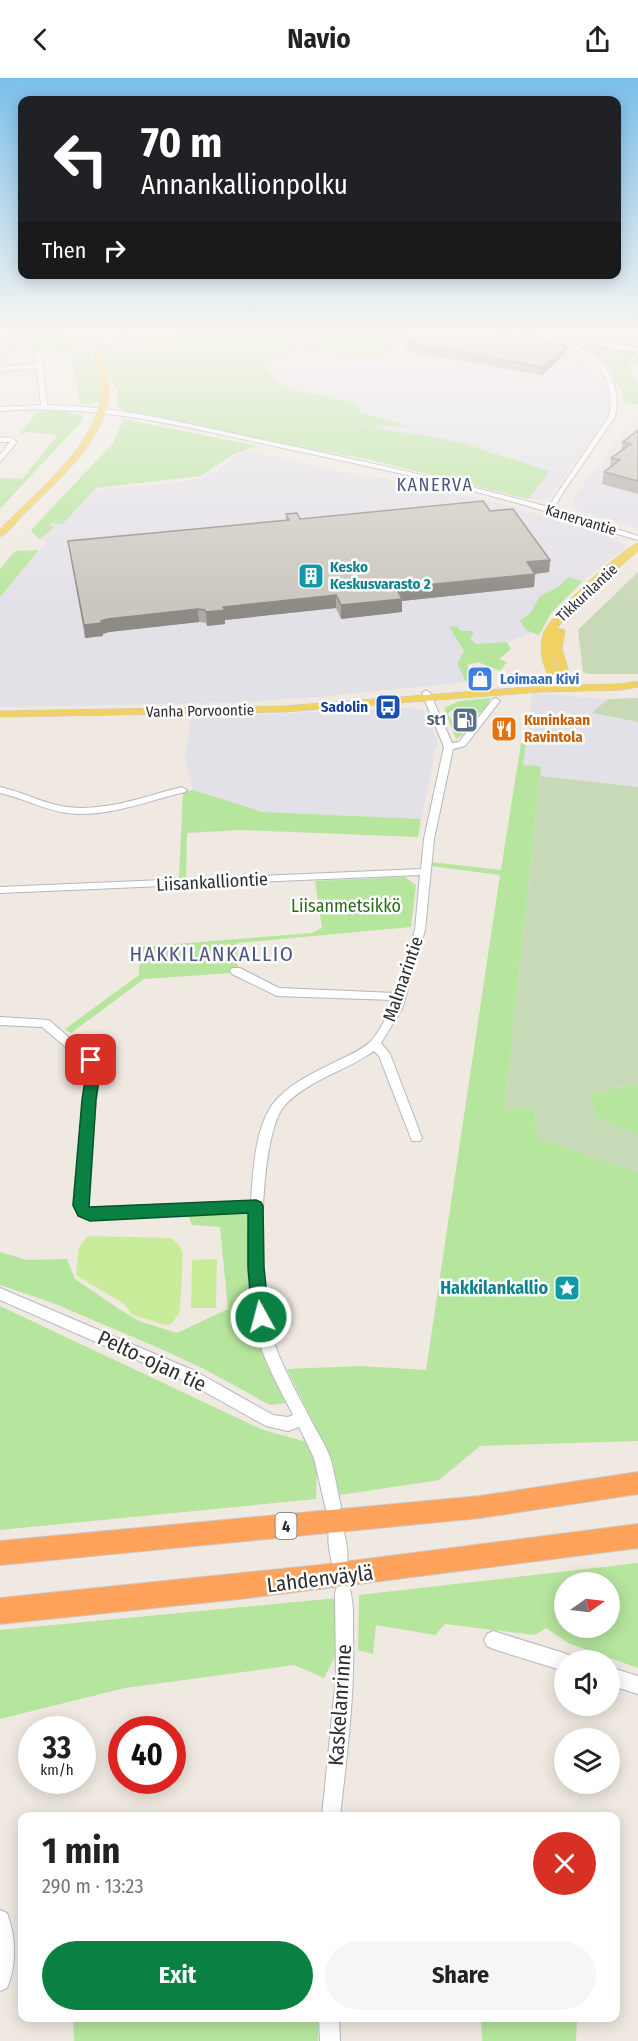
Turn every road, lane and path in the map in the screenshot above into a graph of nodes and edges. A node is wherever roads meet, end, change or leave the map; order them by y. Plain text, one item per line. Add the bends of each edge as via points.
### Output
1 (101, 421) edge
2 (158, 421) edge
3 (609, 421) edge
4 (0, 440) edge
5 (0, 460) edge
6 (36, 496) junction
7 (551, 508) junction
8 (0, 534) edge
9 (638, 536) edge
10 (0, 543) edge
11 (638, 546) edge
12 (638, 556) edge
13 (562, 684) junction
14 (638, 684) edge
15 (427, 696) junction
16 (496, 701) dead end
17 (0, 714) edge
18 (37, 714) junction
19 (0, 718) edge
20 (449, 747) junction
21 (0, 790) edge
22 (182, 790) dead end
23 (425, 872) junction
24 (0, 890) edge
25 (236, 971) dead end
26 (400, 998) junction
27 (0, 1021) edge
28 (375, 1044) junction
29 (416, 1138) dead end
30 (256, 1206) junction
31 (0, 1294) edge
32 (303, 1419) junction
33 (638, 1483) edge
34 (333, 1506) dead end
35 (336, 1532) dead end
36 (638, 1536) edge
37 (0, 1553) edge
38 (340, 1563) dead end
39 (343, 1593) dead end
40 (0, 1611) edge
41 (493, 1640) dead end
42 (554, 1659) edge
43 (620, 1679) edge
44 (638, 1685) edge
45 (331, 1812) edge
46 (0, 1920) edge
47 (0, 1981) edge
48 (329, 2022) edge
49 (330, 2041) edge

1 - 6 main road via 94,440
2 - 7 street, Kanervantie
3 - 7 street
4 - 5 street via 15,442
6 - 8 main road
6 - 10 main road
7 - 9 street, Kanervantie
11 - 13 main road, Tikkurilantie via 553,625 546,649
12 - 13 main road, Tikkurilantie via 563,625 557,649
13 - 14 main road, Vanha Porvoontie
13 - 15 main road, Vanha Porvoontie
15 - 18 main road, Vanha Porvoontie via 284,709
15 - 20 street
16 - 20 street via 462,744
17 - 18 main road, Vanha Porvoontie
18 - 19 main road, Vanha Porvoontie
20 - 23 street, Malmarintie
21 - 22 street via 67,810 116,806
23 - 24 street, Liisankalliontie
23 - 26 street, Malmarintie via 420,930
25 - 26 street via 277,992
26 - 28 street, Malmarintie
27 - 30 street via 45,1023 93,1064 80,1205 84,1212 90,1215
28 - 29 street via 384,1054
28 - 30 street, Malmarintie via 307,1081 280,1103 266,1134
30 - 32 street, Malmarintie via 258,1302 263,1332
31 - 32 street, Pelto-ojan tie via 190,1376 271,1421 288,1424
32 - 34 street via 322,1457
33 - 37 highway, 4 via 480,1507
35 - 38 street
36 - 40 highway, Lahdenväylä via 328,1579
39 - 45 street, Kaskelanrinne via 344,1692
41 - 42 street
43 - 44 street
46 - 47 street via 5,1948
48 - 49 street

